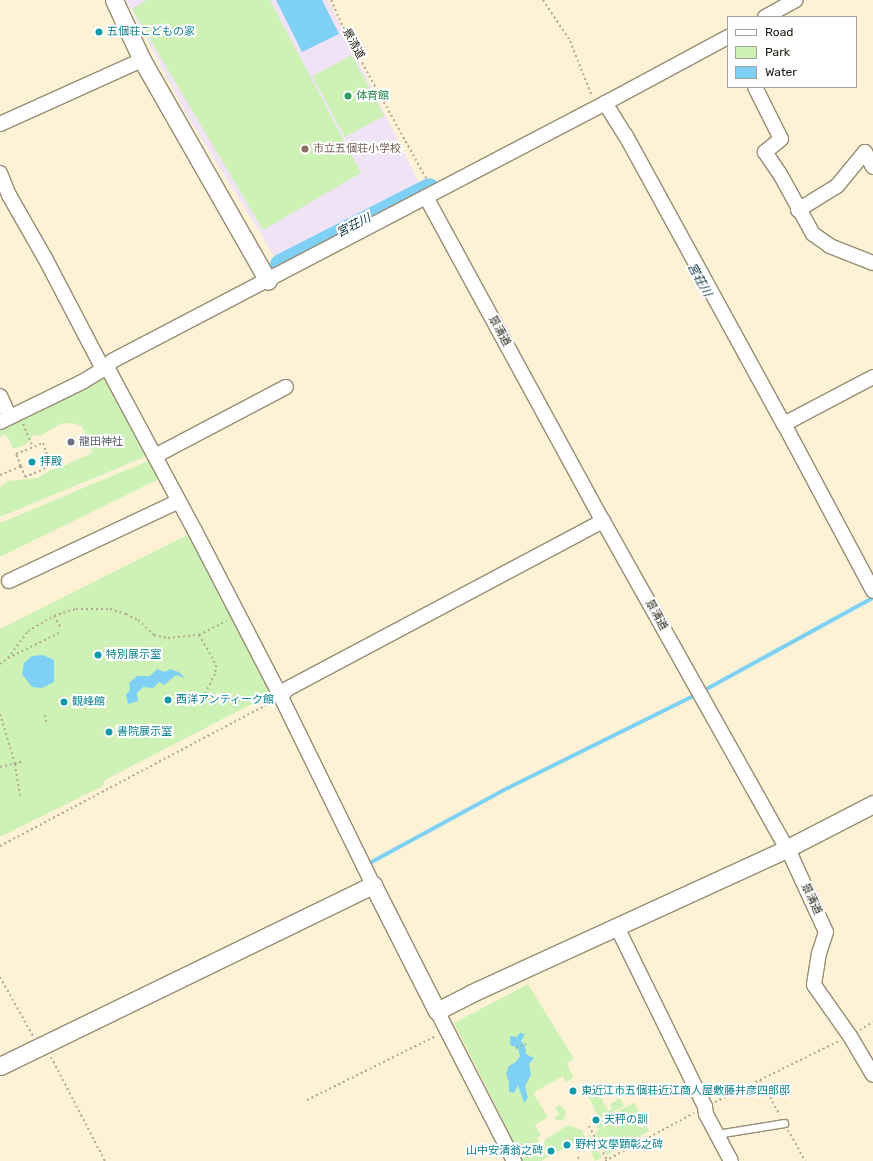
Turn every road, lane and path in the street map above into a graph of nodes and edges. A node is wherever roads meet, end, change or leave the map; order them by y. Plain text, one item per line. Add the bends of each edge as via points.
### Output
1 (114, 0) edge
2 (331, 0) edge
3 (543, 0) edge
4 (796, 0) edge
5 (766, 16) edge
6 (727, 37) edge
7 (142, 60) junction
8 (756, 88) edge
9 (601, 106) junction
10 (0, 124) edge
11 (873, 167) edge
12 (0, 173) edge
13 (430, 194) junction
14 (798, 210) junction
15 (873, 263) edge
16 (268, 281) junction
17 (107, 367) junction
18 (873, 377) edge
19 (286, 387) dead end
20 (0, 396) edge
21 (9, 418) edge
22 (784, 424) junction
23 (33, 447) junction
24 (51, 454) dead end
25 (47, 455) junction
26 (155, 456) junction
27 (21, 466) junction
28 (0, 475) edge
29 (177, 502) junction
30 (603, 520) junction
31 (9, 581) dead end
32 (873, 591) edge
33 (54, 616) junction
34 (237, 616) junction
35 (61, 628) dead end
36 (61, 632) dead end
37 (199, 635) junction
38 (8, 658) junction
39 (0, 664) edge
40 (205, 694) dead end
41 (281, 697) junction
42 (0, 714) edge
43 (45, 715) dead end
44 (46, 722) dead end
45 (24, 761) dead end
46 (15, 764) junction
47 (0, 767) edge
48 (20, 796) dead end
49 (873, 804) edge
50 (0, 846) edge
51 (786, 849) junction
52 (373, 885) junction
53 (617, 927) junction
54 (0, 976) edge
55 (437, 1012) junction
56 (873, 1022) edge
57 (448, 1030) junction
58 (850, 1036) junction
59 (40, 1044) junction
60 (526, 1044) dead end
61 (516, 1048) dead end
62 (0, 1066) edge
63 (873, 1075) edge
64 (307, 1100) dead end
65 (705, 1107) junction
66 (784, 1123) dead end
67 (589, 1126) dead end
68 (717, 1134) junction
69 (578, 1157) dead end
70 (606, 1159) edge
71 (105, 1161) edge
72 (514, 1161) edge
73 (581, 1161) edge
74 (731, 1161) edge

1 - 7 street
2 - 13 path, 景清道 via 345,32
3 - 9 path via 570,41
4 - 5 street
6 - 9 street
7 - 10 street
7 - 16 street
8 - 14 street via 781,139 764,152 780,174
9 - 13 street
9 - 22 street via 626,136
11 - 14 street via 865,152 837,186
12 - 17 street via 9,196 100,363
13 - 16 street
13 - 30 street, 景清道
14 - 15 street via 813,234 830,246
16 - 17 street via 112,361
17 - 21 street
17 - 26 street
18 - 22 street
19 - 26 street
20 - 21 street
21 - 23 path
22 - 32 street
23 - 25 path via 43,443
23 - 27 path via 16,454
24 - 25 path
25 - 27 path via 51,466 38,472 25,477
26 - 29 street
27 - 28 path
29 - 31 street
29 - 34 street via 195,531
30 - 41 street via 287,689
30 - 51 street, 景清道
33 - 35 path
33 - 37 path via 76,609 110,609 133,616 160,637
33 - 38 path via 28,631
34 - 37 path
34 - 41 street
36 - 38 path
37 - 40 path via 216,665 215,674
38 - 39 path
41 - 50 path
41 - 52 street
42 - 46 path
43 - 44 path
45 - 46 path
46 - 47 path
46 - 48 path
49 - 51 street
51 - 53 street
51 - 58 street, 景清道 via 826,932 814,984
52 - 55 street
52 - 59 street
53 - 55 street via 472,993
53 - 65 street
54 - 59 path via 30,1032
55 - 57 street
56 - 58 path
57 - 64 path
57 - 72 street
58 - 63 street, 景清道
58 - 65 path
59 - 62 street
59 - 71 path via 59,1071 71,1100
60 - 61 path
65 - 68 street
65 - 70 path
66 - 68 lane
67 - 70 path
68 - 74 street
69 - 73 path

